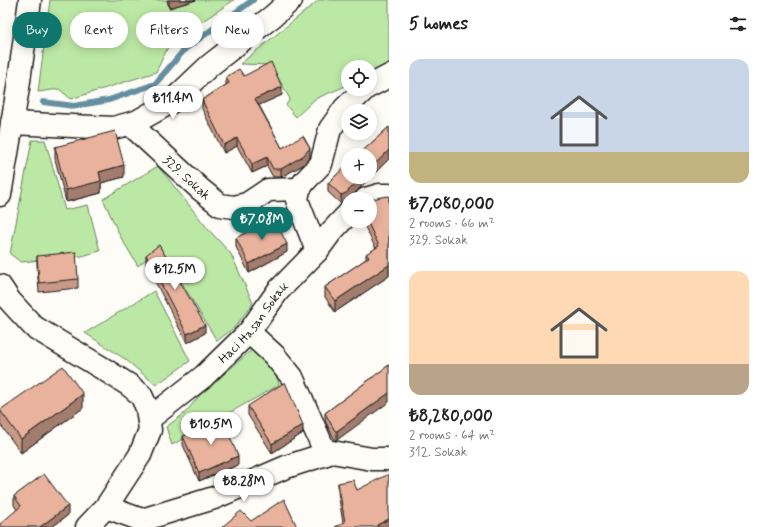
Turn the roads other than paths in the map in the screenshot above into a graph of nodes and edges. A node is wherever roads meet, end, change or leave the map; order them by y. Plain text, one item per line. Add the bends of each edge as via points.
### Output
1 (30, 0) edge
2 (291, 0) edge
3 (389, 76) edge
4 (377, 82) edge
5 (358, 96) edge
6 (12, 122) junction
7 (130, 124) junction
8 (299, 189) junction
9 (0, 195) edge
10 (389, 195) edge
11 (377, 196) edge
12 (341, 221) edge
13 (317, 251) junction
14 (0, 286) edge
15 (249, 332) junction
16 (149, 419) junction
17 (326, 454) junction
18 (389, 459) edge
19 (106, 507) junction
20 (87, 527) edge

1 - 6 street
2 - 7 street via 209,66 171,102
3 - 4 street
5 - 8 street via 330,129 322,164
6 - 7 street via 113,128
6 - 9 street
7 - 8 street, 329. Sokak via 220,205 234,207 247,204 268,190
8 - 13 street via 297,200
10 - 11 street
12 - 13 street, Haci Hasan Sokak
13 - 15 street, Haci Hasan Sokak via 278,291
14 - 16 street via 34,327 129,385 141,395
15 - 16 street, Haci Hasan Sokak via 204,376
15 - 17 street via 274,355 292,377
16 - 19 street via 150,430 140,455
17 - 18 street via 332,452 372,459
17 - 19 street via 286,467 214,498 142,520
19 - 20 street

